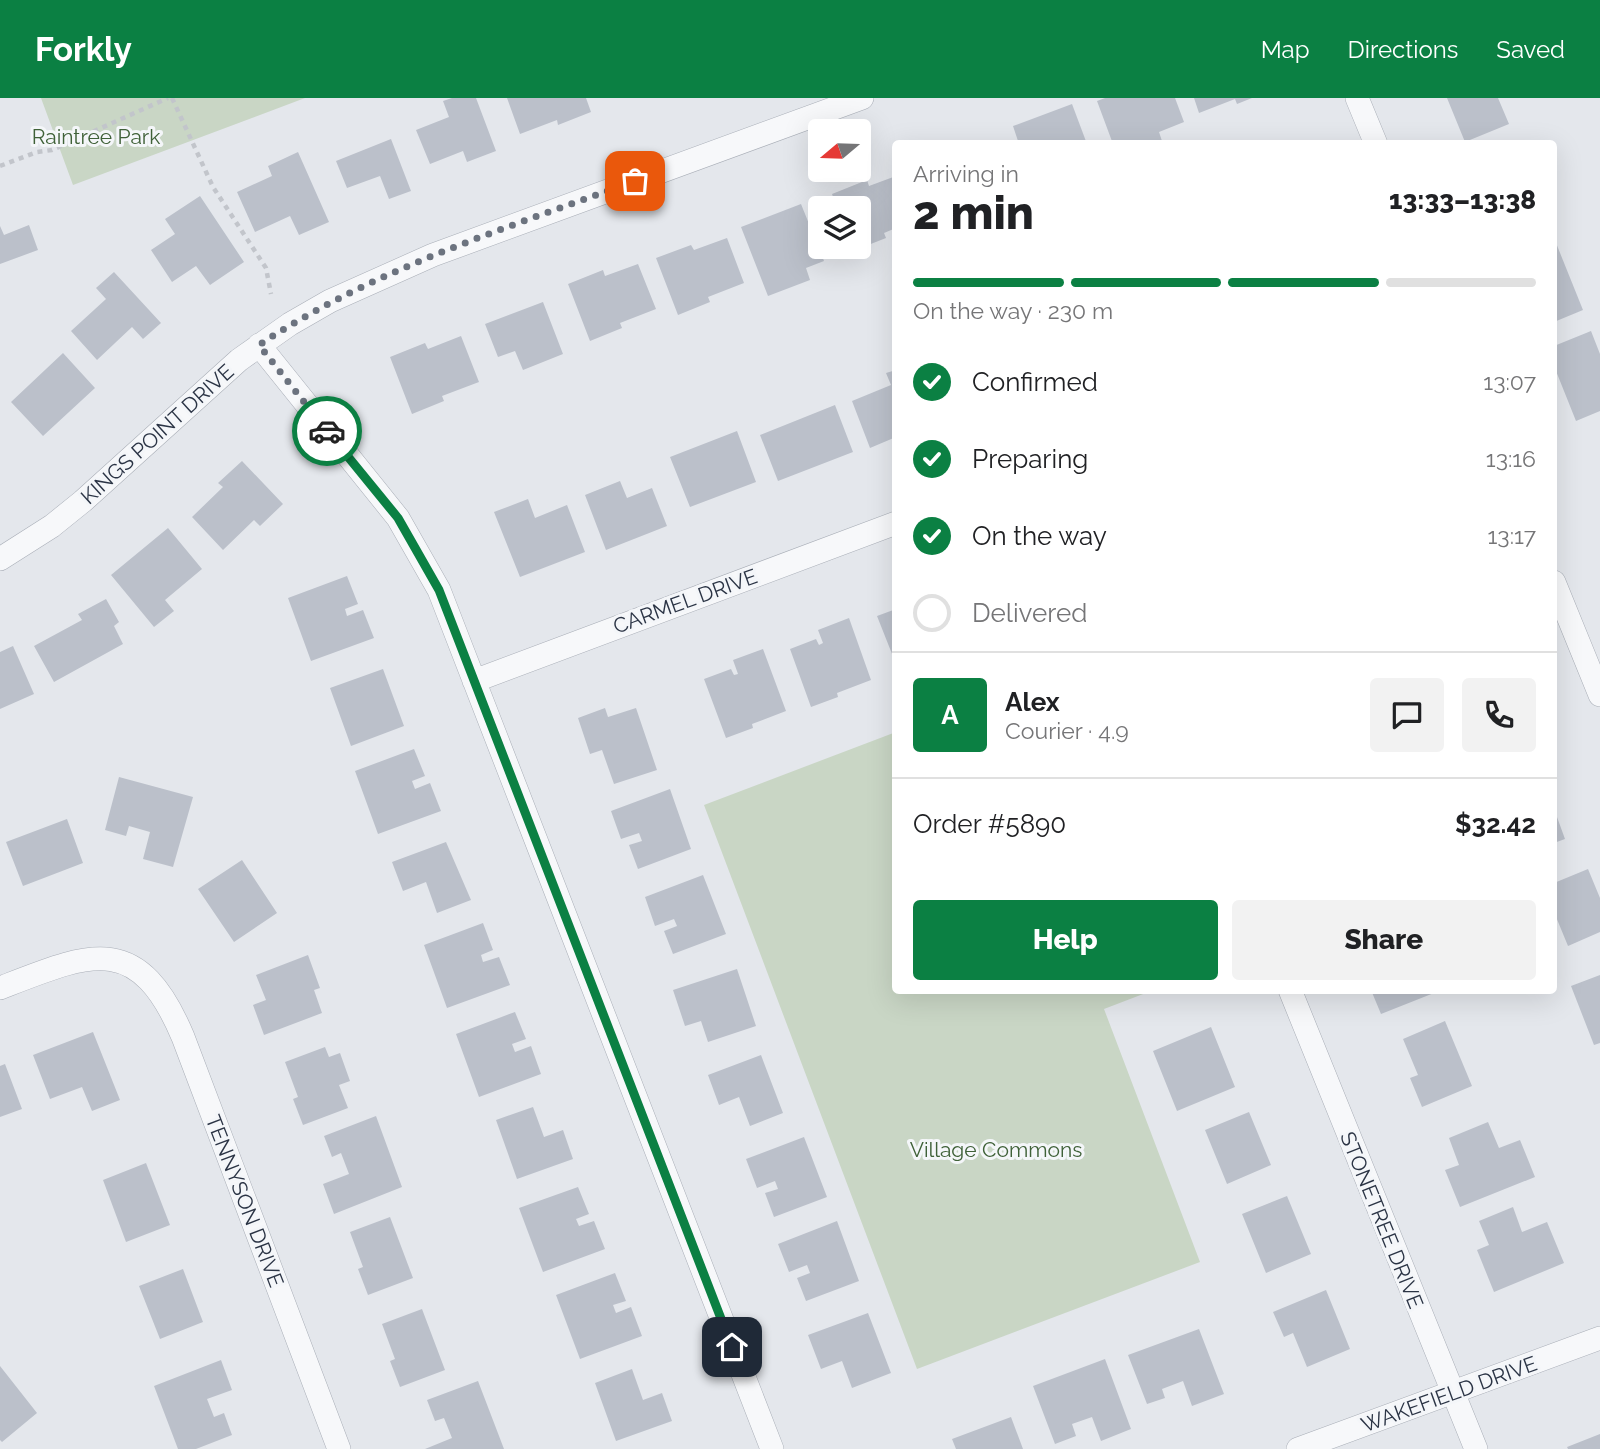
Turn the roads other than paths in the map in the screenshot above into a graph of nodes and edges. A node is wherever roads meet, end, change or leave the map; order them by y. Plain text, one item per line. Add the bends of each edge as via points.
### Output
1 (862, 98) edge
2 (1357, 98) edge
3 (1374, 140) edge
4 (259, 345) junction
5 (892, 524) edge
6 (0, 559) edge
7 (1557, 589) edge
8 (474, 681) junction
9 (1600, 695) edge
10 (0, 988) edge
11 (1292, 994) edge
12 (1600, 1338) edge
13 (1453, 1392) junction
14 (340, 1449) edge
15 (772, 1449) edge
16 (1298, 1449) edge
17 (1476, 1449) edge

1 - 4 street, KINGS POINT DRIVE via 433,256 331,301
2 - 3 street
4 - 6 street, KINGS POINT DRIVE via 83,501
4 - 8 street via 398,518 439,590
5 - 8 street, CARMEL DRIVE
7 - 9 street
8 - 15 street
10 - 14 street, TENNYSON DRIVE via 92,958 130,965 156,987 172,1011
11 - 13 street, STONETREE DRIVE
12 - 13 street, WAKEFIELD DRIVE
13 - 16 street, WAKEFIELD DRIVE
13 - 17 street, STONETREE DRIVE

